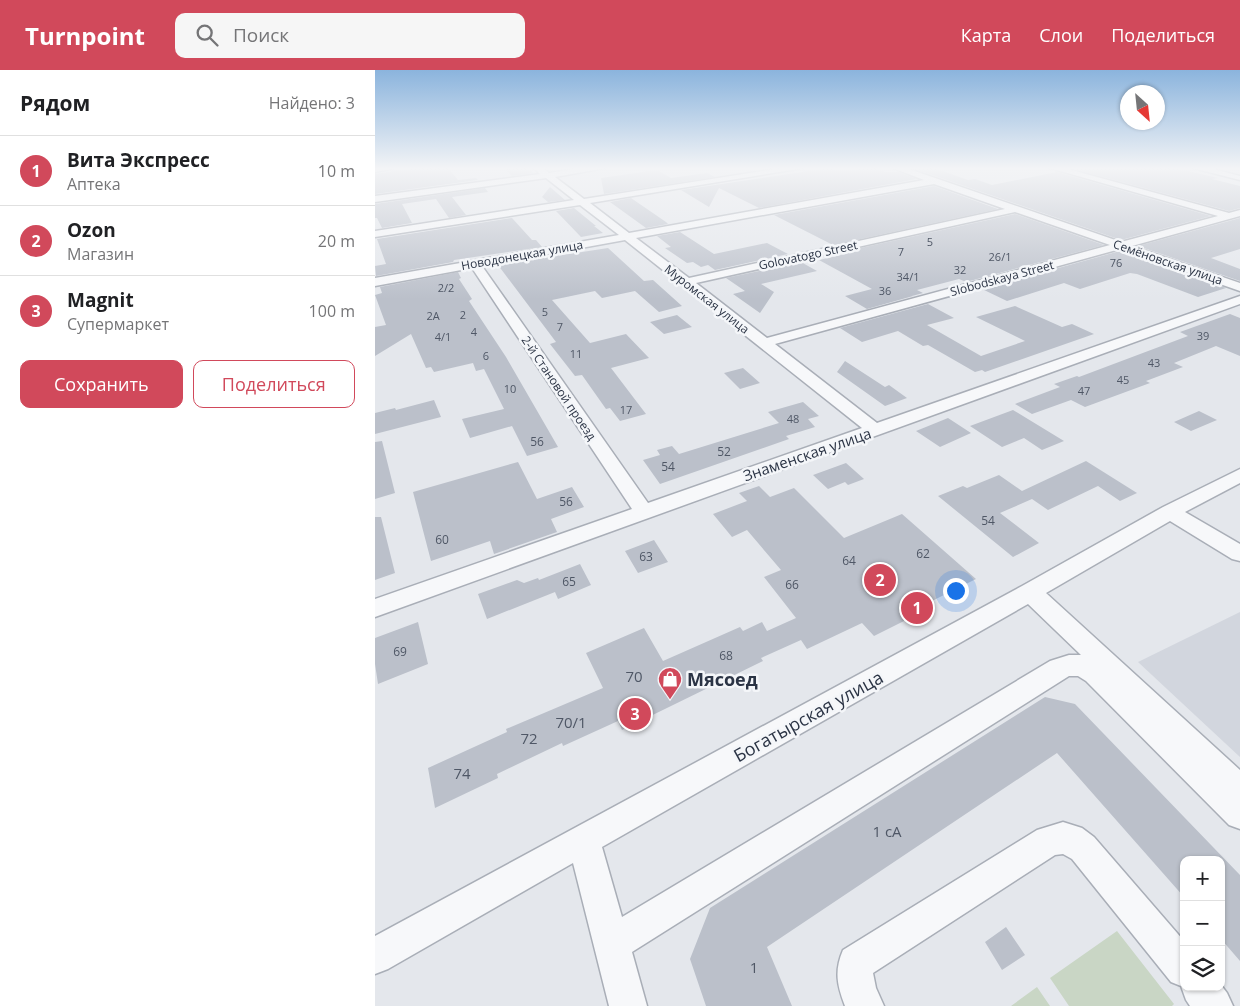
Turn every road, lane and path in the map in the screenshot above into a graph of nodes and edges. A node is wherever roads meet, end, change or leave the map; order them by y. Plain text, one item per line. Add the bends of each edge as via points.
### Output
1 (519, 212) edge
2 (595, 212) edge
3 (763, 212) edge
4 (1005, 212) edge
5 (1025, 212) edge
6 (1234, 214) edge
7 (375, 234) edge
8 (627, 236) junction
9 (1119, 245) junction
10 (475, 264) junction
11 (375, 282) edge
12 (687, 282) junction
13 (1240, 287) edge
14 (1240, 300) edge
15 (764, 343) junction
16 (875, 430) junction
17 (1240, 475) edge
18 (644, 512) junction
19 (1170, 512) junction
20 (1240, 554) edge
21 (1030, 592) junction
22 (375, 608) edge
23 (1240, 790) edge
24 (1240, 814) edge
25 (583, 841) junction
26 (611, 944) junction
27 (375, 956) edge
28 (1180, 964) edge
29 (1202, 991) edge
30 (628, 1006) edge
31 (865, 1006) edge
32 (1214, 1006) edge

1 - 7 street
2 - 8 street, Муромская улица
3 - 8 street, Новодонецкая улица
4 - 12 street, Golovatogo Street
5 - 9 street, Семёновская улица
6 - 9 street, Slobodskaya Street
8 - 10 street, Новодонецкая улица
8 - 12 street, Муромская улица
9 - 13 street, Семёновская улица
9 - 15 street, Slobodskaya Street
10 - 11 street, Новодонецкая улица
10 - 18 street, 2-й Становой проезд
12 - 15 street, Муромская улица
14 - 16 street, Знаменская улица
15 - 16 street, Муромская улица
16 - 18 street, Знаменская улица
17 - 19 street, Богатырская улица
18 - 22 street, Знаменская улица
19 - 20 street
19 - 21 street, Богатырская улица
21 - 23 street
21 - 25 street, Богатырская улица
24 - 26 street via 1095,673 1085,666 1071,664 1051,673
25 - 26 street
25 - 27 street, Богатырская улица
26 - 30 street
28 - 31 street via 1075,839 1061,836 856,963 853,976
29 - 32 street

